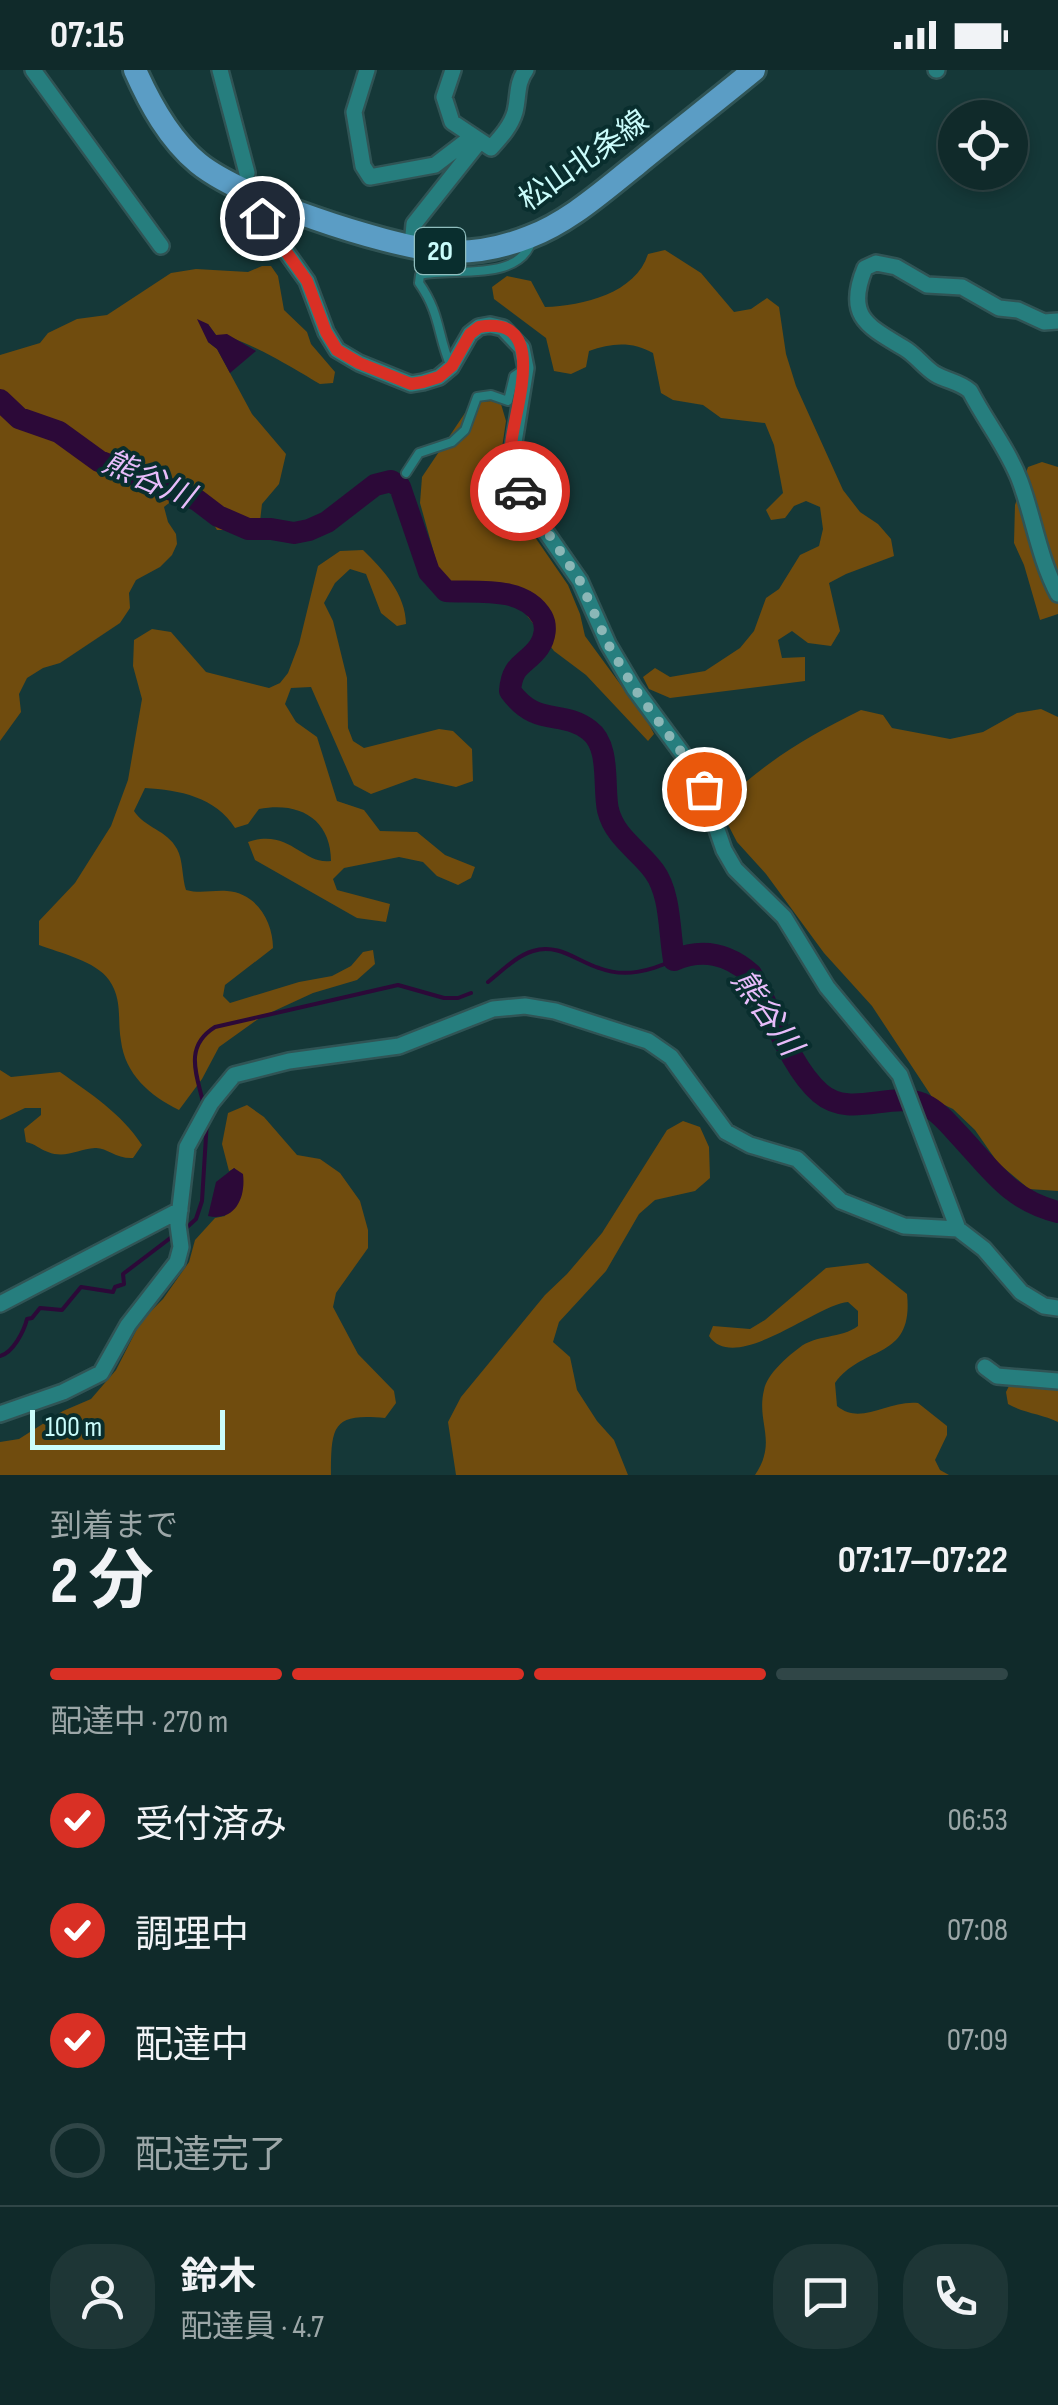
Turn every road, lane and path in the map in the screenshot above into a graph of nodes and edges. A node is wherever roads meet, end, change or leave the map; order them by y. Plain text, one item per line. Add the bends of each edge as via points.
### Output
1 (33, 70) edge
2 (135, 70) edge
3 (220, 70) edge
4 (367, 70) edge
5 (453, 70) edge
6 (526, 70) edge
7 (754, 70) edge
8 (476, 139) junction
9 (247, 173) dead end
10 (262, 218) dead end
11 (534, 236) junction
12 (160, 246) dead end
13 (412, 246) junction
14 (1058, 321) edge
15 (452, 366) junction
16 (526, 368) junction
17 (406, 473) dead end
18 (1058, 594) edge
19 (179, 1218) junction
20 (958, 1230) junction
21 (0, 1304) edge
22 (1058, 1308) edge
23 (985, 1367) dead end
24 (1058, 1381) edge
25 (0, 1414) edge

1 - 12 street
2 - 13 main road, 松山北条線 / 20 via 172,136 221,178 286,207
3 - 9 street
4 - 8 street via 354,112 370,177 435,165
5 - 8 street via 444,97 452,122
6 - 8 street via 505,134 491,148
7 - 11 main road, 松山北条線 / 20 via 592,200
8 - 13 street via 414,224
10 - 15 street via 307,281 337,350 411,384
11 - 13 main road, 松山北条線 / 20 via 464,252
11 - 15 lane via 529,252 510,266 420,274
14 - 18 street via 1044,322 970,290 927,284 876,263 864,268 857,297 860,316 874,331 970,392 1020,481
15 - 16 street via 470,334 490,325 513,336
16 - 17 lane via 514,376 508,401 477,397 465,430 452,442 418,453
16 - 20 street via 511,461 525,502 572,569 642,702 693,768 735,869 784,916 833,996 890,1058
19 - 20 street via 195,1130 234,1075 289,1060 399,1046 493,1009 525,1006 648,1041 671,1057 726,1132 797,1160 841,1201 904,1226
19 - 21 street
19 - 25 street via 177,1262 101,1373
20 - 22 street via 1020,1292
23 - 24 street via 998,1376

